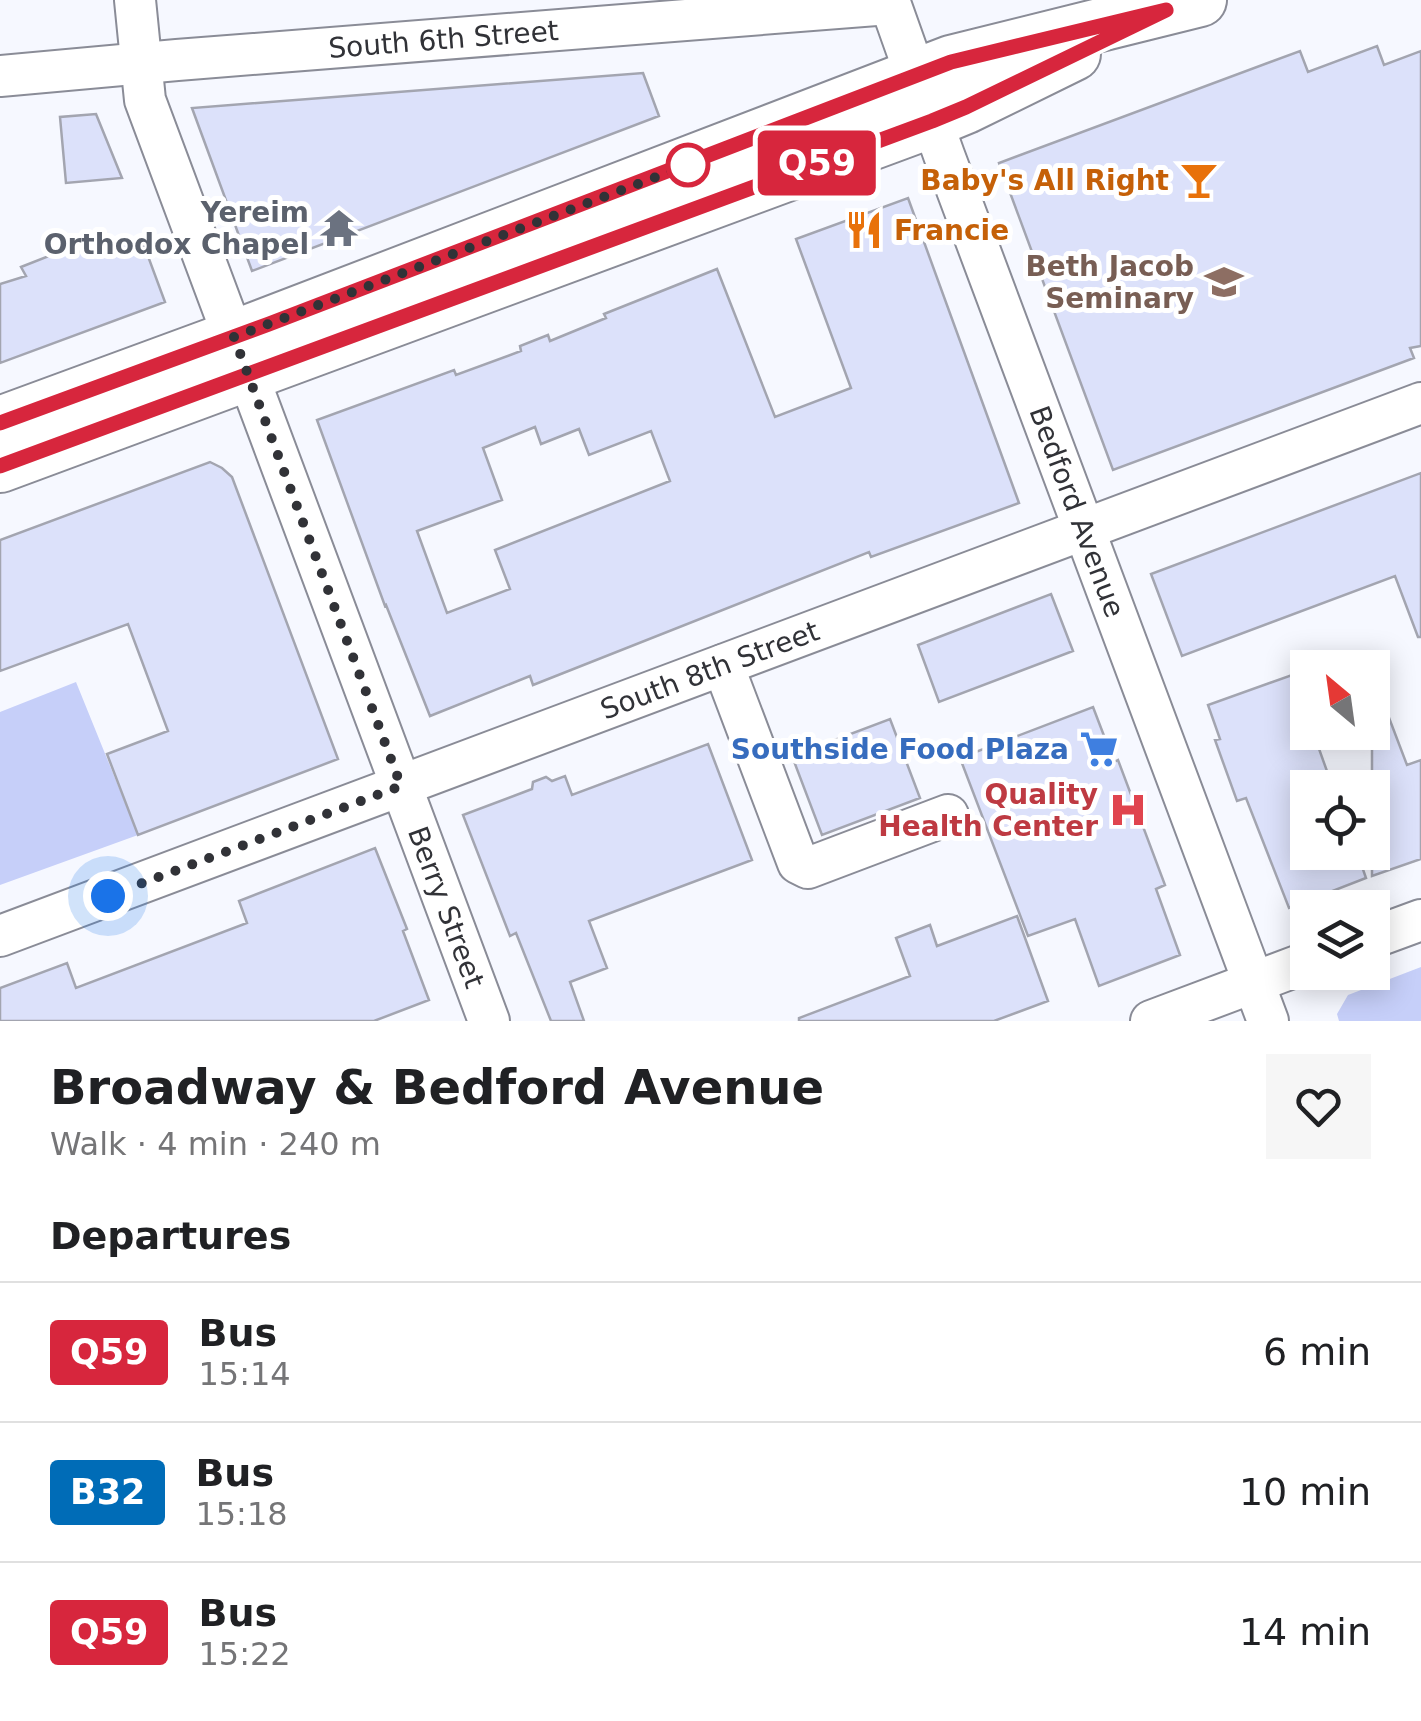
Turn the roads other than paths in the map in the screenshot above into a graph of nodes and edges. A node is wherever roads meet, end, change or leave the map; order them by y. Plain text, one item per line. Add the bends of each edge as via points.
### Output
1 (134, 0) edge
2 (889, 2) edge
3 (1183, 5) edge
4 (140, 64) junction
5 (0, 76) edge
6 (924, 98) junction
7 (240, 356) junction
8 (1421, 404) edge
9 (0, 423) edge
10 (0, 466) edge
11 (1084, 530) junction
12 (723, 665) junction
13 (401, 786) junction
14 (948, 815) dead end
15 (1421, 920) edge
16 (1390, 931) edge
17 (0, 936) edge
18 (1290, 969) edge
19 (1254, 982) junction
20 (489, 1021) edge
21 (1151, 1021) edge
22 (1268, 1021) edge

1 - 4 street, Berry Street
2 - 4 street, South 6th Street
2 - 6 street, Bedford Avenue
3 - 6 main road via 966,107
4 - 5 street, South 6th Street
4 - 7 street, Berry Street via 146,100
6 - 7 main road
6 - 11 street, Bedford Avenue
7 - 9 main road
7 - 10 main road
7 - 13 street, Berry Street
8 - 11 street, South 8th Street
11 - 12 street, South 8th Street
11 - 19 street, Bedford Avenue
12 - 13 street, South 8th Street
12 - 14 street via 798,864 808,868
13 - 17 street, South 8th Street
13 - 20 street, Berry Street
15 - 16 street
18 - 19 street
19 - 21 street
19 - 22 street, Bedford Avenue

